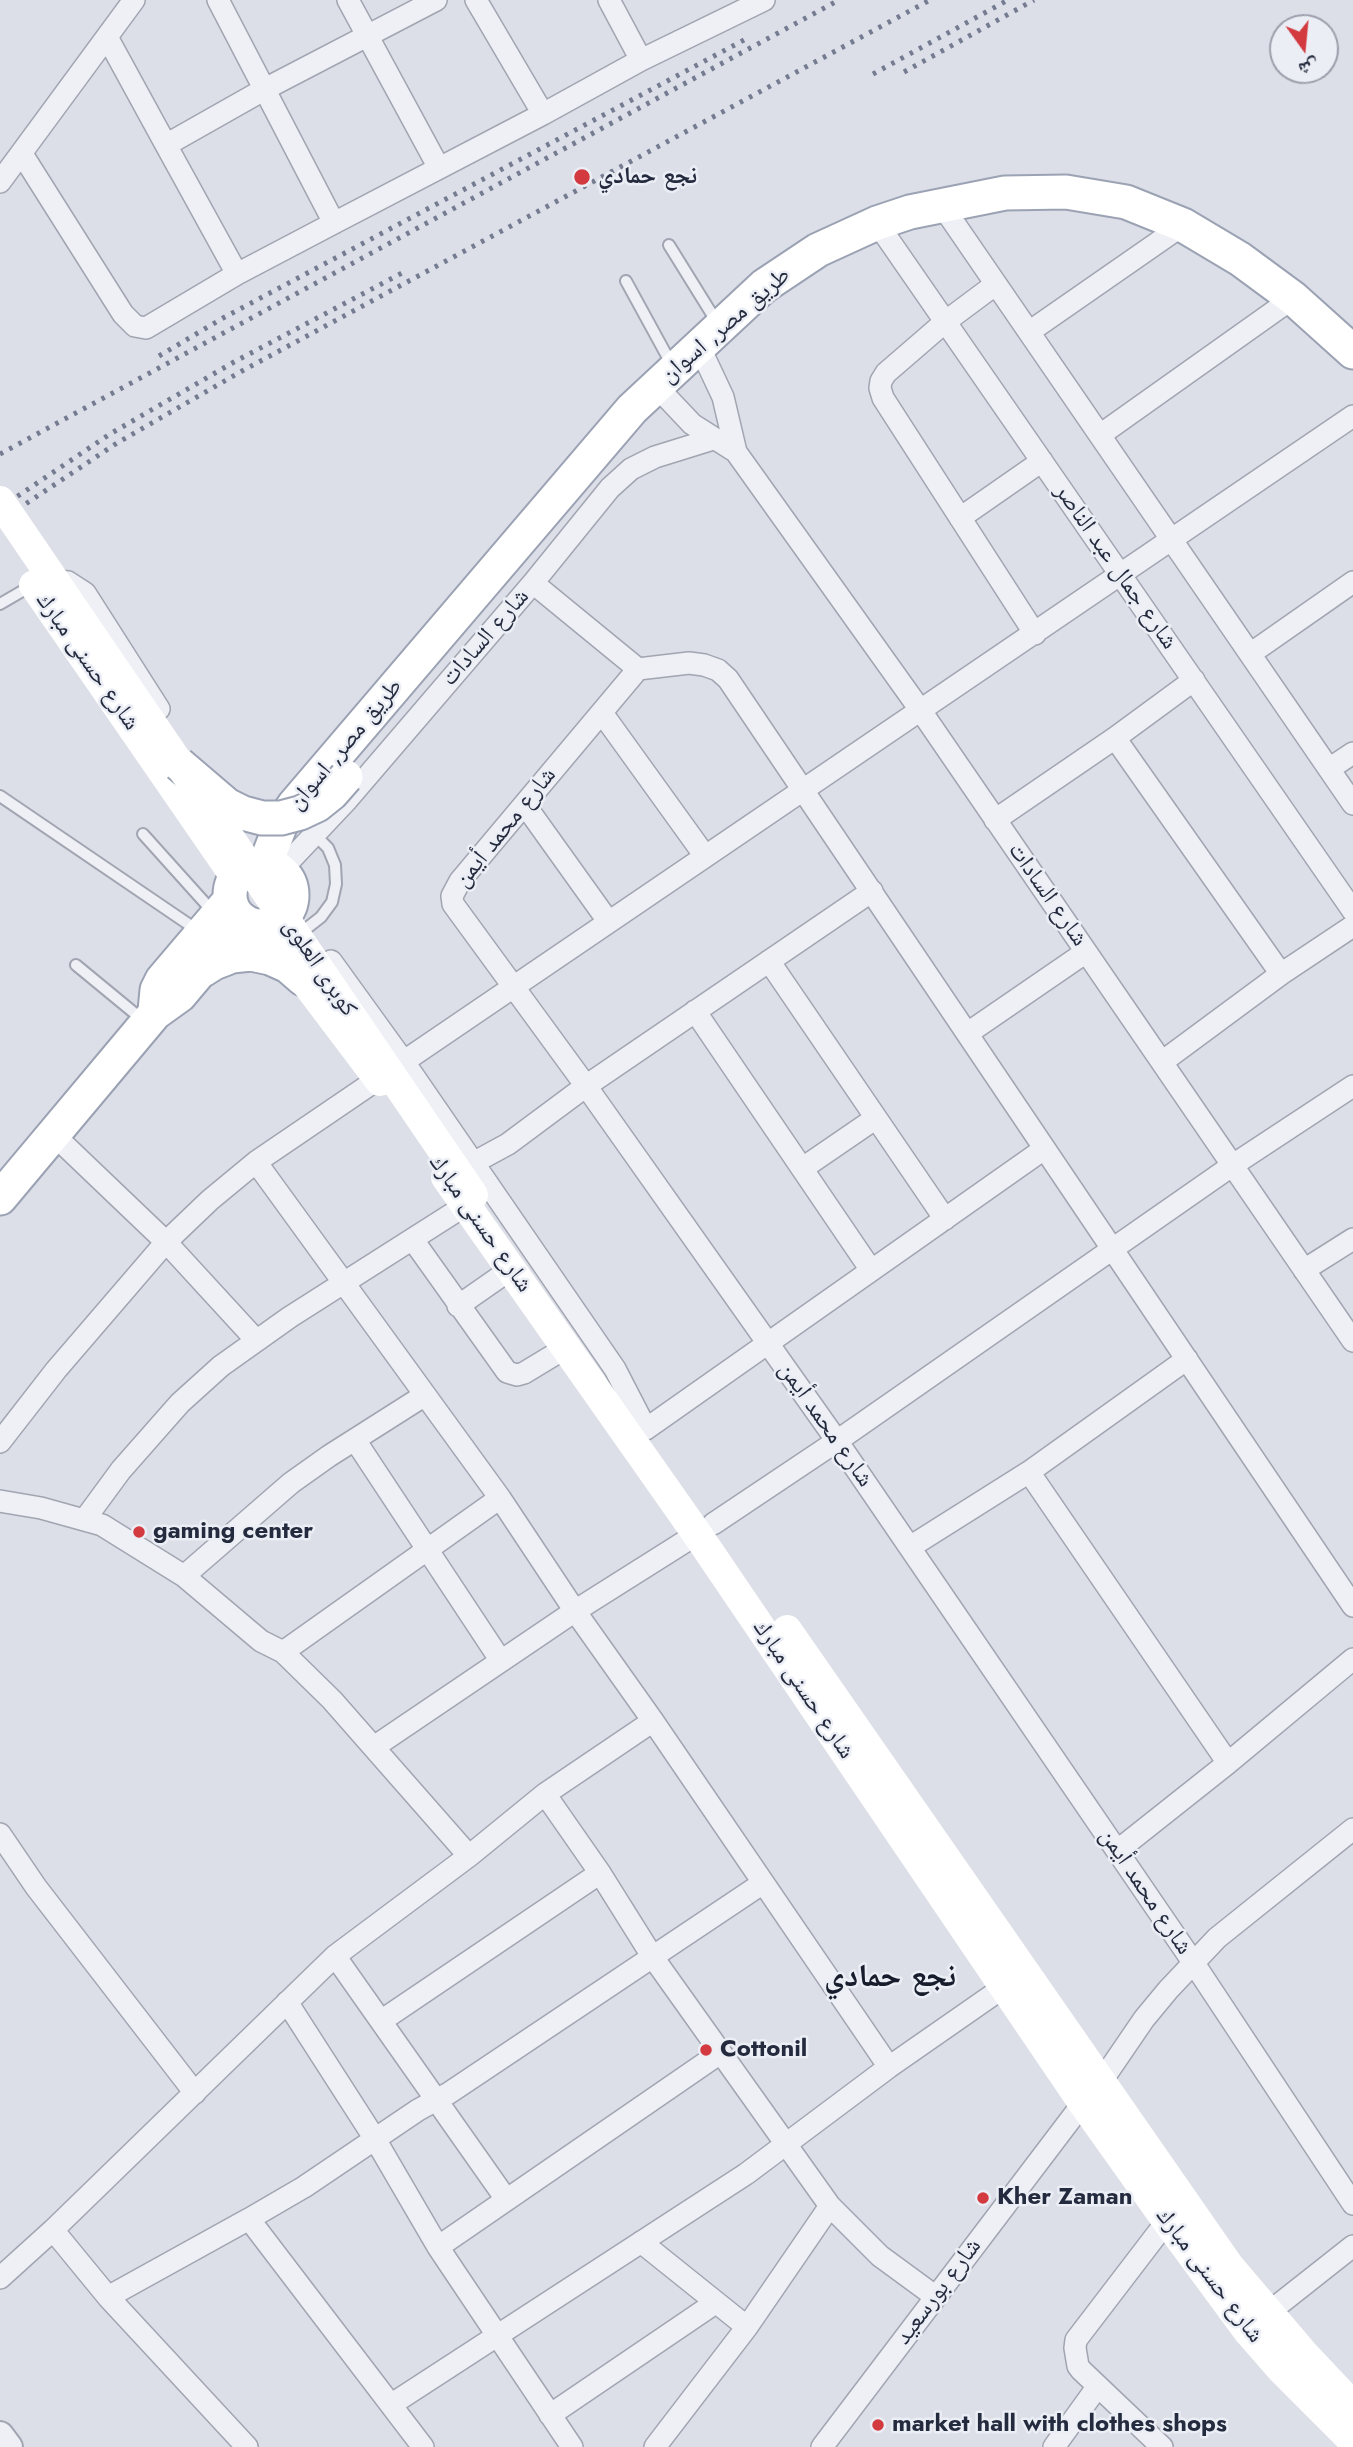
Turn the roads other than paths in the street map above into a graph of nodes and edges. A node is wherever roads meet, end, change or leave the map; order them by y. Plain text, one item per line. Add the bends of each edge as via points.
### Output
1 (134, 0) edge
2 (218, 0) edge
3 (348, 0) edge
4 (436, 0) edge
5 (476, 0) edge
6 (609, 0) edge
7 (764, 0) edge
8 (732, 7) edge
9 (367, 36) junction
10 (107, 37) junction
11 (641, 60) junction
12 (265, 89) junction
13 (544, 114) junction
14 (166, 145) junction
15 (22, 154) junction
16 (439, 168) junction
17 (0, 182) edge
18 (941, 204) junction
19 (334, 223) junction
20 (877, 223) junction
21 (1184, 225) junction
22 (669, 245) dead end
23 (237, 274) junction
24 (626, 281) dead end
25 (996, 284) junction
26 (1293, 298) junction
27 (945, 322) junction
28 (1029, 332) junction
29 (709, 336) junction
30 (1353, 352) edge
31 (666, 378) junction
32 (632, 409) junction
33 (1353, 416) edge
34 (1100, 435) junction
35 (713, 439) junction
36 (736, 452) junction
37 (1042, 461) junction
38 (0, 501) edge
39 (960, 518) junction
40 (1172, 541) junction
41 (1121, 575) junction
42 (533, 583) junction
43 (1352, 584) edge
44 (34, 585) joint
45 (0, 604) edge
46 (1035, 634) junction
47 (1250, 654) junction
48 (638, 669) junction
49 (1194, 680) junction
50 (921, 711) junction
51 (601, 713) junction
52 (1115, 738) junction
53 (1353, 752) edge
54 (179, 764) junction
55 (1329, 769) junction
56 (803, 791) junction
57 (0, 796) edge
58 (1353, 804) edge
59 (525, 805) junction
60 (995, 820) junction
61 (144, 834) dead end
62 (315, 835) junction
63 (705, 856) junction
64 (872, 891) junction
65 (250, 907) junction
66 (1353, 911) edge
67 (608, 921) junction
68 (1353, 926) edge
69 (1086, 952) junction
70 (769, 961) junction
71 (76, 965) dead end
72 (198, 974) junction
73 (1280, 974) junction
74 (303, 979) junction
75 (512, 986) junction
76 (695, 1011) junction
77 (150, 1018) junction
78 (968, 1033) junction
79 (404, 1062) junction
80 (1162, 1062) junction
81 (378, 1079) junction
82 (586, 1086) junction
83 (1353, 1086) edge
84 (876, 1118) junction
85 (54, 1135) junction
86 (1044, 1149) junction
87 (256, 1162) junction
88 (473, 1163) junction
89 (1233, 1165) junction
90 (803, 1168) junction
91 (1, 1196) edge
92 (469, 1200) junction
93 (945, 1219) junction
94 (1353, 1239) edge
95 (413, 1240) junction
96 (166, 1242) junction
97 (1112, 1250) junction
98 (511, 1269) junction
99 (871, 1270) junction
100 (1304, 1270) junction
101 (345, 1284) junction
102 (458, 1306) junction
103 (256, 1340) junction
104 (1353, 1341) edge
105 (767, 1342) junction
106 (567, 1347) junction
107 (1187, 1359) junction
108 (425, 1395) junction
109 (646, 1429) junction
110 (355, 1440) junction
111 (837, 1441) junction
112 (0, 1442) edge
113 (1029, 1472) junction
114 (500, 1499) junction
115 (0, 1501) edge
116 (85, 1519) junction
117 (705, 1529) junction
118 (910, 1548) junction
119 (426, 1550) junction
120 (184, 1576) junction
121 (1353, 1606) edge
122 (575, 1611) junction
123 (283, 1652) junction
124 (1353, 1659) edge
125 (501, 1661) junction
126 (653, 1721) junction
127 (374, 1747) junction
128 (1228, 1763) junction
129 (545, 1794) junction
130 (1353, 1829) edge
131 (0, 1834) edge
132 (1117, 1851) junction
133 (469, 1856) junction
134 (600, 1874) junction
135 (763, 1883) junction
136 (335, 1956) junction
137 (652, 1956) junction
138 (1193, 1962) junction
139 (1004, 1987) junction
140 (287, 2002) junction
141 (381, 2021) junction
142 (720, 2053) junction
143 (888, 2067) junction
144 (195, 2093) junction
145 (1092, 2093) junction
146 (436, 2101) junction
147 (375, 2139) junction
148 (785, 2145) junction
149 (506, 2199) junction
150 (1353, 2204) edge
151 (830, 2206) junction
152 (249, 2219) junction
153 (1167, 2221) junction
154 (53, 2230) junction
155 (641, 2242) junction
156 (1353, 2246) edge
157 (438, 2247) junction
158 (0, 2278) edge
159 (108, 2297) junction
160 (936, 2297) junction
161 (715, 2303) junction
162 (1268, 2313) junction
163 (747, 2327) junction
164 (496, 2336) junction
165 (1098, 2386) junction
166 (392, 2404) junction
167 (1353, 2406) edge
168 (550, 2415) junction
169 (0, 2435) edge
170 (1353, 2441) edge
171 (9, 2447) edge
172 (247, 2447) edge
173 (423, 2447) edge
174 (572, 2447) edge
175 (655, 2447) edge
176 (821, 2447) edge
177 (1054, 2447) edge
178 (1162, 2447) edge

1 - 10 street
2 - 12 street
3 - 9 street
4 - 9 street
5 - 13 street
6 - 11 street
7 - 8 street
8 - 11 street
9 - 12 street
9 - 16 street
10 - 14 street
10 - 15 street
11 - 13 street
12 - 14 street
12 - 19 street
13 - 16 street
14 - 23 street
15 - 17 street
15 - 23 street via 135,326 153,326
16 - 19 street
18 - 20 main road, طريق مصر, اسوان
18 - 21 main road, طريق مصر, اسوان via 1005,193 1066,192 1126,202
18 - 25 street
19 - 23 street
20 - 27 street, شارع جمال عبد الناصر
20 - 29 main road, طريق مصر, اسوان via 818,250 764,286
21 - 26 main road, طريق مصر, اسوان
21 - 28 street
22 - 29 lane
24 - 31 lane
25 - 27 street
25 - 28 street
26 - 30 main road, طريق مصر, اسوان
26 - 34 street
27 - 37 street, شارع جمال عبد الناصر
27 - 39 street via 886,373 880,388
28 - 34 street
29 - 31 main road, طريق مصر, اسوان
29 - 36 street, شارع السادات
31 - 32 main road, طريق مصر, اسوان
31 - 35 street, شارع السادات via 673,407
32 - 54 main road, bridge via 596,475 332,793 309,809 281,818 262,818 227,805
32 - 65 main road, طريق مصر, اسوان via 294,805 276,834
33 - 40 street
34 - 40 street
35 - 36 street, شارع السادات
35 - 42 street, شارع السادات via 631,469 610,488
36 - 50 street, شارع السادات
37 - 39 street
37 - 41 street, شارع جمال عبد الناصر
38 - 54 main road, كوبرى العلوى, bridge
39 - 46 street
40 - 41 street
40 - 47 street
41 - 46 street
41 - 49 street, شارع جمال عبد الناصر
42 - 48 street
42 - 62 street, شارع السادات
43 - 47 street
44 - 45 lane
44 - 65 main road, شارع حسنى مبارك
46 - 50 street
47 - 55 street
48 - 51 street, شارع محمد أيمن
48 - 56 street via 689,663 718,670
49 - 52 street
49 - 66 street, شارع جمال عبد الناصر
50 - 56 street
50 - 60 street, شارع السادات
51 - 59 street, شارع محمد أيمن
51 - 63 street
52 - 60 street
52 - 73 street
53 - 55 street
54 - 92 main road, كوبرى العلوى, bridge
55 - 58 street
56 - 63 street
56 - 64 street
57 - 65 lane
59 - 67 street
59 - 75 street, شارع محمد أيمن via 452,896 458,913
60 - 69 street, شارع السادات
61 - 65 lane
62 - 65 street, شارع السادات
62 - 65 lane via 328,848 335,865 332,902 321,917
63 - 67 street
64 - 70 street
64 - 78 street
65 - 72 main road, طريق مصر, اسوان
65 - 74 main road, شارع حسنى مبارك
65 - 77 main road, طريق مصر, اسوان via 162,980
65 - 79 street, شارع حسنى مبارك
67 - 75 street
68 - 73 street
69 - 78 street
69 - 80 street, شارع السادات
70 - 76 street
70 - 84 street
71 - 77 lane
72 - 74 main road via 214,962 251,954 288,966
72 - 77 main road, طريق مصر, اسوان
73 - 80 street
74 - 81 main road, شارع حسنى مبارك
75 - 79 street
75 - 82 street, شارع محمد أيمن
76 - 82 street
76 - 90 street
77 - 85 main road, طريق مصر, اسوان
78 - 86 street
79 - 81 street
79 - 88 street, شارع حسنى مبارك
80 - 89 street, شارع السادات
81 - 87 street
81 - 92 main road, شارع حسنى مبارك
82 - 88 street via 508,1144
82 - 105 street, شارع محمد أيمن
83 - 89 street
84 - 90 street
84 - 93 street
85 - 91 main road, طريق مصر, اسوان
85 - 96 street
86 - 93 street
86 - 97 street
87 - 96 street
87 - 101 street
88 - 109 street, شارع حسنى مبارك via 615,1369
89 - 97 street
89 - 100 street, شارع السادات
90 - 99 street
92 - 95 street
92 - 98 main road, شارع حسنى مبارك
92 - 109 main road, كوبرى العلوى
93 - 99 street
94 - 100 street
95 - 101 street
95 - 102 street
96 - 103 street
96 - 112 street
97 - 107 street
97 - 111 street
98 - 102 street
98 - 106 main road, شارع حسنى مبارك
99 - 105 street
100 - 104 street, شارع السادات
101 - 103 street
101 - 108 street
102 - 106 street via 512,1375 524,1373
103 - 116 street via 180,1403
105 - 109 street
105 - 111 street, شارع محمد أيمن
106 - 117 main road, شارع حسنى مبارك
107 - 113 street
107 - 121 street
108 - 110 street
108 - 114 street
109 - 117 main road, شارع حسنى مبارك
110 - 119 street
110 - 120 street via 291,1483
111 - 117 street
111 - 118 street, شارع محمد أيمن
113 - 118 street
113 - 128 street
114 - 119 street
114 - 122 street
115 - 116 street
116 - 120 street
117 - 122 street
117 - 139 main road, شارع حسنى مبارك
117 - 145 main road, شارع حسنى مبارك
118 - 132 street, شارع محمد أيمن
119 - 123 street
119 - 125 street
120 - 123 street via 261,1641
122 - 125 street
122 - 126 street
123 - 127 street
124 - 128 street
125 - 127 street
126 - 129 street
126 - 135 street
127 - 133 street
128 - 132 street
129 - 133 street
129 - 134 street
130 - 138 street, شارع بورسعيد
131 - 144 street
132 - 138 street, شارع محمد أيمن
133 - 136 street
134 - 137 street
134 - 141 street
135 - 137 street
135 - 143 street
136 - 140 street
136 - 141 street
137 - 142 street
137 - 146 street
138 - 145 street, شارع بورسعيد
138 - 150 street, شارع محمد أيمن
139 - 143 street
139 - 145 main road, شارع حسنى مبارك
140 - 144 street
140 - 147 street
141 - 146 street
142 - 148 street
142 - 149 street
143 - 148 street
144 - 154 street
145 - 153 main road, شارع حسنى مبارك
145 - 160 street, شارع بورسعيد
145 - 162 main road, شارع حسنى مبارك
146 - 147 street
146 - 149 street
147 - 152 street
147 - 157 street
148 - 151 street
148 - 155 street
149 - 157 street
151 - 160 street via 880,2256
151 - 163 street
152 - 159 street
152 - 166 street
153 - 165 street via 1076,2340 1078,2366
153 - 170 main road, شارع حسنى مبارك via 1248,2331
154 - 158 street
154 - 159 street
155 - 161 street
155 - 164 street
156 - 162 street
157 - 164 street
159 - 172 street
160 - 176 street, شارع بورسعيد
161 - 163 street
161 - 168 street
162 - 167 main road, شارع حسنى مبارك
163 - 175 street
164 - 166 street
164 - 168 street
165 - 177 street
165 - 178 street
166 - 173 street
168 - 174 street
169 - 171 street

